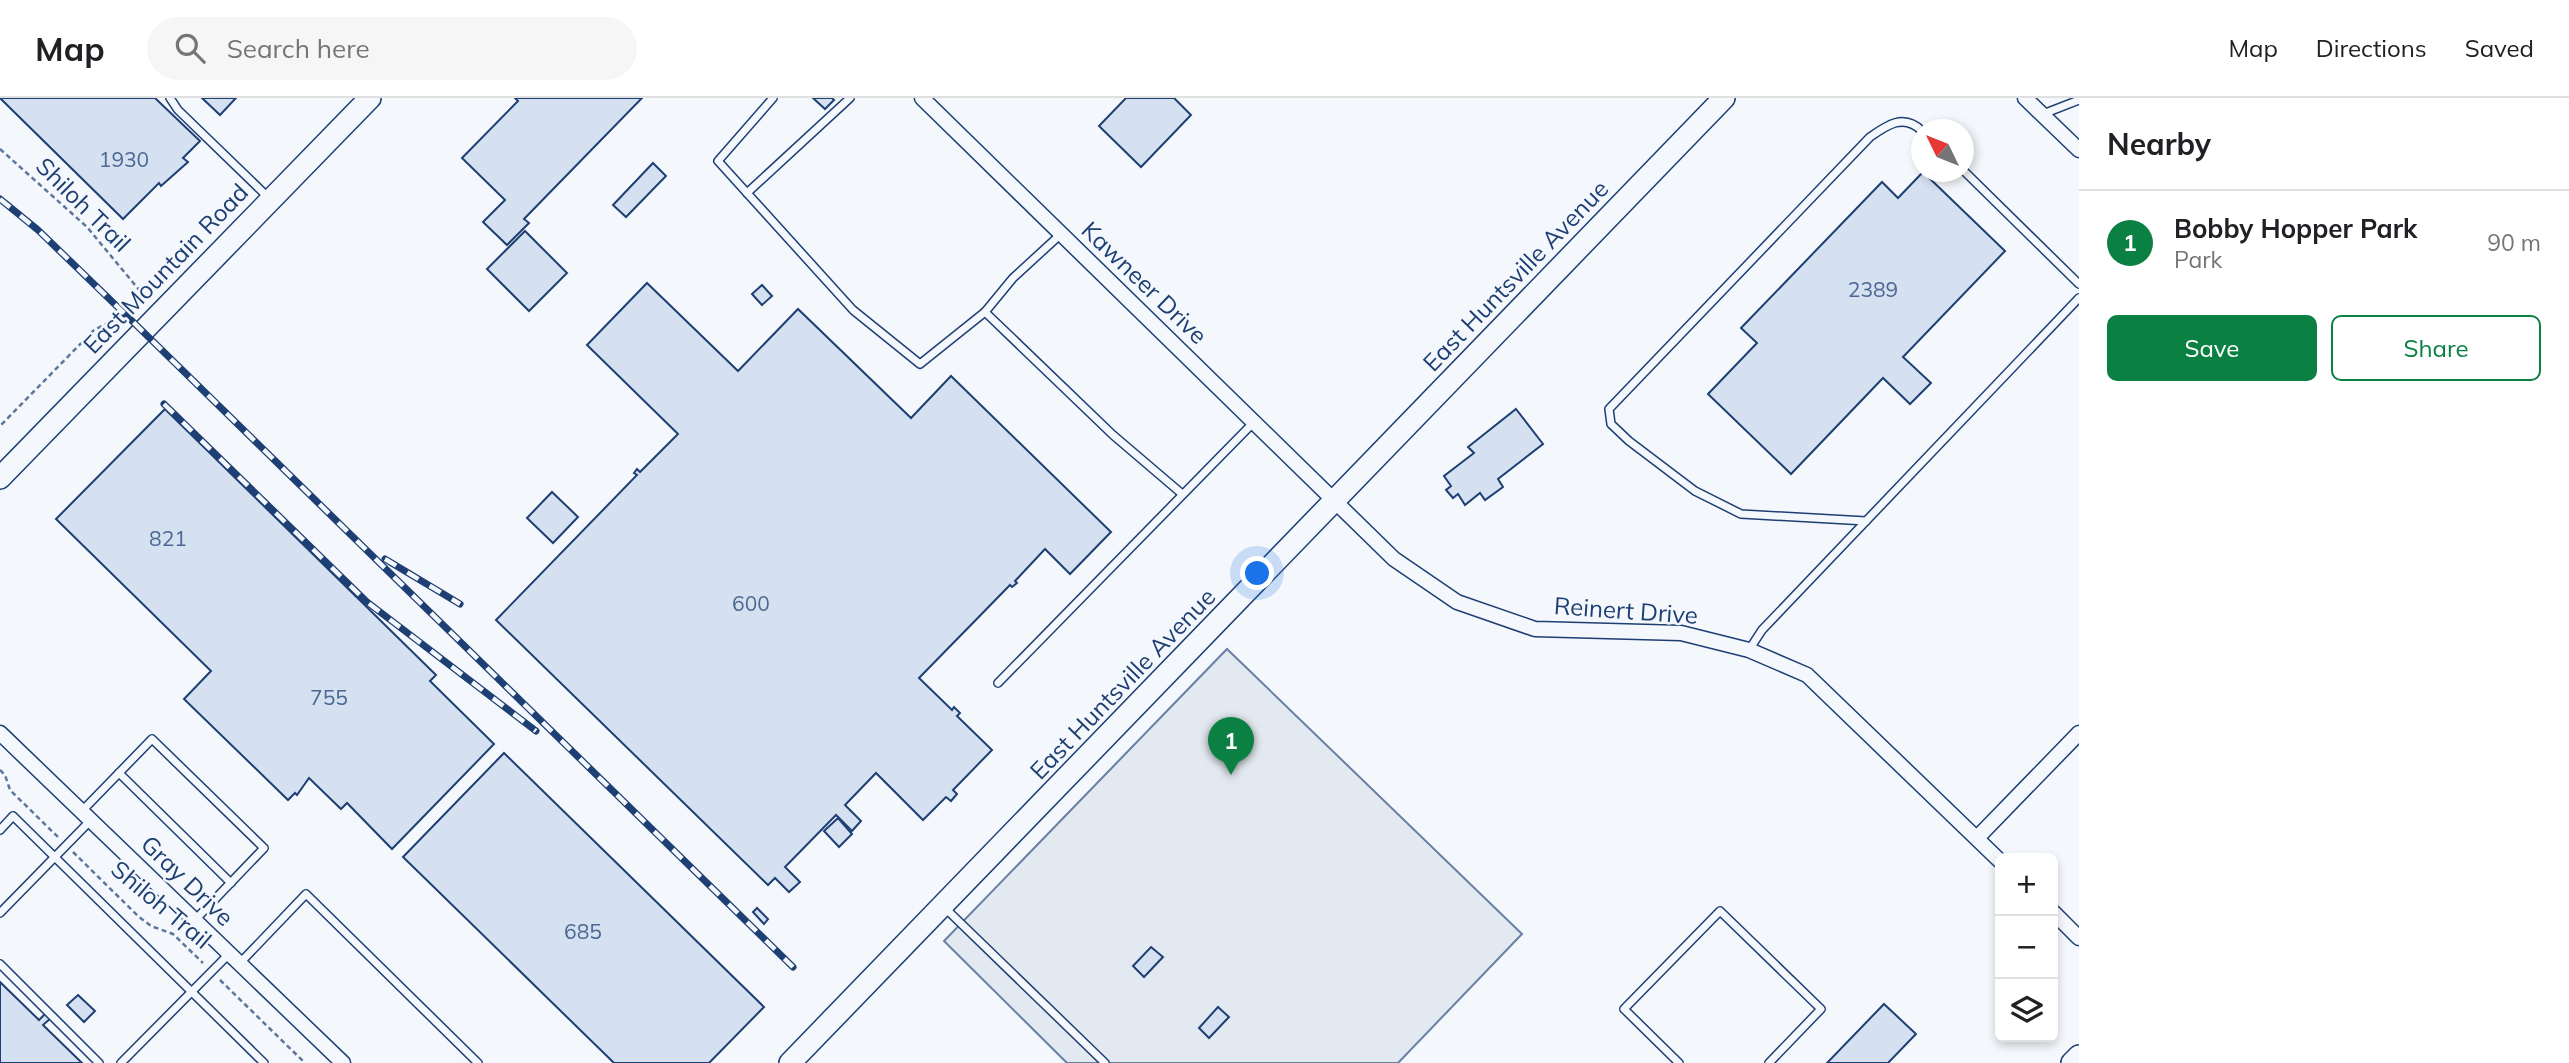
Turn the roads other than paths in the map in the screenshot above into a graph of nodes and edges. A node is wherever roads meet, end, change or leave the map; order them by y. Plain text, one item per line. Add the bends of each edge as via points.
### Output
1 (170, 98) edge
2 (370, 98) edge
3 (772, 98) edge
4 (850, 98) edge
5 (922, 98) edge
6 (1724, 98) edge
7 (2025, 98) edge
8 (2079, 100) edge
9 (2042, 114) junction
10 (1911, 126) edge
11 (2079, 150) edge
12 (1974, 182) edge
13 (747, 193) junction
14 (271, 200) junction
15 (1061, 234) junction
16 (2079, 284) edge
17 (2079, 298) edge
18 (985, 312) junction
19 (1254, 422) junction
20 (0, 478) edge
21 (1181, 493) junction
22 (1335, 501) junction
23 (1866, 521) junction
24 (1749, 650) junction
25 (998, 683) dead end
26 (0, 733) edge
27 (2079, 733) edge
28 (119, 773) junction
29 (87, 816) junction
30 (0, 830) edge
31 (1977, 838) junction
32 (1995, 856) edge
33 (56, 857) junction
34 (231, 883) junction
35 (944, 907) junction
36 (0, 913) edge
37 (2057, 916) edge
38 (195, 920) junction
39 (2079, 938) edge
40 (234, 958) junction
41 (0, 964) edge
42 (192, 992) junction
43 (2079, 1056) edge
44 (99, 1063) edge
45 (121, 1063) edge
46 (264, 1063) edge
47 (343, 1063) edge
48 (478, 1063) edge
49 (790, 1063) edge
50 (1105, 1063) edge
51 (1679, 1063) edge
52 (1769, 1063) edge
53 (2072, 1063) edge

1 - 14 lane
2 - 14 main road, East Mountain Road
3 - 13 lane via 718,161
4 - 13 lane
5 - 15 street, Kawneer Drive
6 - 22 main road, East Huntsville Avenue
7 - 9 street
8 - 9 lane
9 - 11 street
10 - 23 lane via 1890,123 1870,137 1609,409 1611,424 1629,441 1695,491 1741,514
12 - 16 lane
13 - 18 lane via 853,310 920,364
14 - 20 main road, East Mountain Road
15 - 18 lane via 1013,278
15 - 19 street, Kawneer Drive
17 - 23 lane
18 - 21 lane via 1113,435
19 - 21 lane
19 - 22 street, Kawneer Drive
21 - 25 lane
22 - 24 street, Reinert Drive via 1394,559 1457,602 1535,628 1681,633
22 - 35 main road, East Huntsville Avenue
23 - 24 lane via 1762,630
24 - 31 street, Reinert Drive via 1807,675
26 - 29 street, Gray Drive
27 - 31 street
28 - 29 lane
28 - 34 lane
28 - 34 lane via 152,739 264,848
29 - 33 lane
29 - 38 street, Gray Drive
30 - 33 lane via 13,816
31 - 32 street, Reinert Drive
33 - 36 lane
33 - 42 lane
34 - 38 lane
35 - 49 main road, East Huntsville Avenue
35 - 50 lane
37 - 39 street
38 - 40 street, Gray Drive
40 - 42 lane
40 - 47 street, Gray Drive
40 - 48 lane via 306,894
41 - 44 lane
42 - 45 lane
42 - 46 lane
43 - 53 main road
51 - 52 lane via 1624,1009 1720,911 1821,1009

